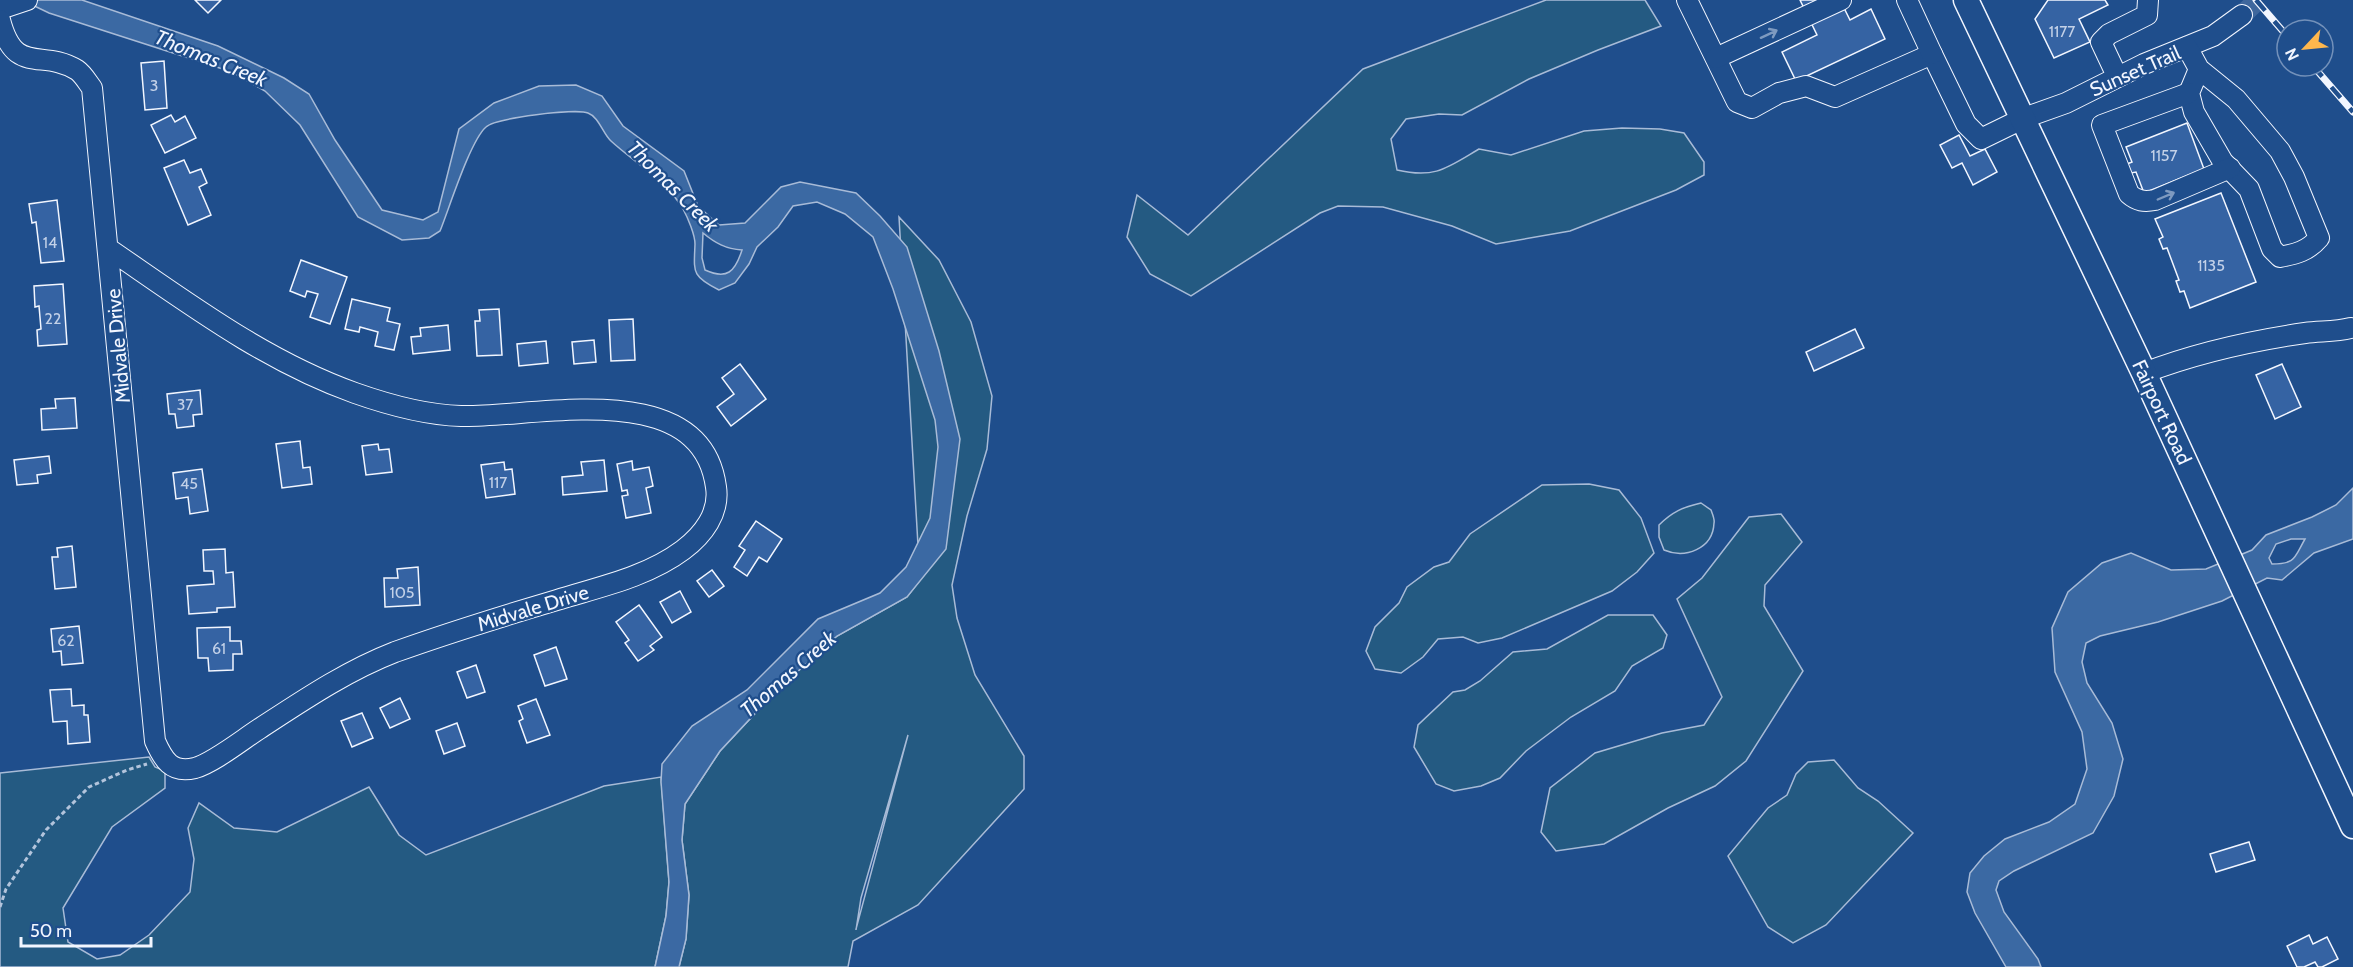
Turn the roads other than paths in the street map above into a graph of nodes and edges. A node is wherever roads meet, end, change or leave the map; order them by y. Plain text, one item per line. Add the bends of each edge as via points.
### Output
1 (27, 0) edge
2 (1687, 0) edge
3 (1841, 0) edge
4 (1907, 0) edge
5 (1966, 0) edge
6 (2148, 0) edge
7 (1, 12) edge
8 (2242, 15) tunnel mouth
9 (2187, 47) junction
10 (1932, 54) junction
11 (1716, 58) junction
12 (2199, 69) junction
13 (2117, 76) junction
14 (2189, 93) junction
15 (2024, 118) junction
16 (2230, 168) junction
17 (109, 249) junction
18 (2351, 328) dead end
19 (2144, 373) junction
20 (2353, 826) edge

1 - 7 street
2 - 11 street
11 -> 3 street
4 - 10 street
5 - 15 main road, Fairport Road
6 - 13 street via 2147,15 2101,42
7 - 17 street, Midvale Drive via 4,37 11,50 32,60 58,63 79,71 92,88
8 - 9 street, Sunset Trail via 2213,36
9 - 12 street
9 - 13 street, Sunset Trail
10 - 11 street via 1835,97 1806,86 1779,93 1752,108 1737,102
10 - 15 street, Sunset Trail via 1966,124 1981,139
12 - 14 street
12 - 16 street via 2236,99 2280,152 2319,238 2297,254 2280,257 2272,249 2249,189
13 - 15 street, Sunset Trail via 2066,103
14 - 16 street via 2199,120
14 -> 16 street via 2102,125 2129,194 2145,202 2155,200
15 - 19 main road, Fairport Road
17 - 17 street, Midvale Drive via 155,741 171,766 194,768 348,673 390,654 617,582 668,560 707,527 717,501 712,470 697,443 674,426 641,414 587,409 459,416 422,411 355,393 275,359
18 - 19 street via 2255,342 2182,358
19 - 20 main road, Fairport Road

